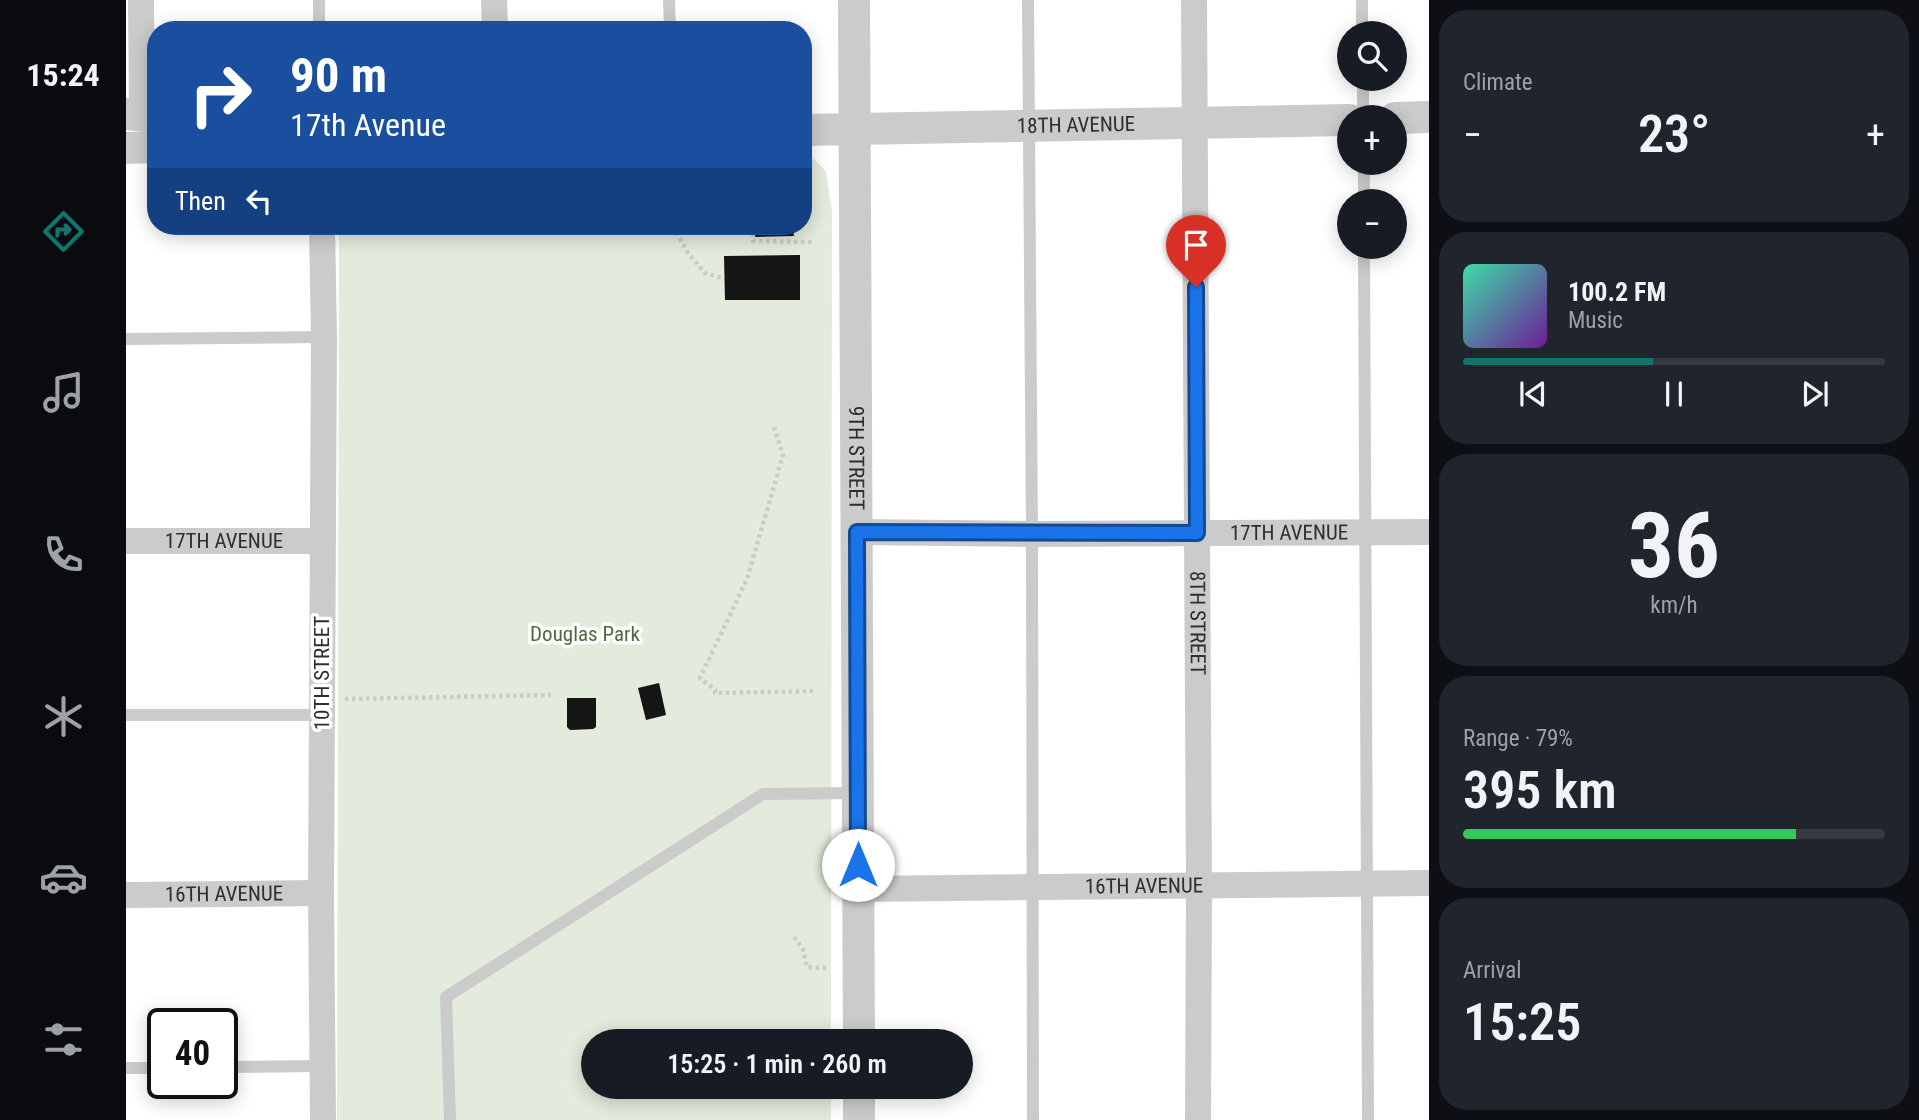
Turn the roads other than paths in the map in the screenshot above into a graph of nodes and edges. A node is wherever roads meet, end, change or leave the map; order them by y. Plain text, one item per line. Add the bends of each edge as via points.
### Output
1 (141, 0) edge
2 (319, 0) edge
3 (494, 0) edge
4 (669, 0) edge
5 (855, 0) edge
6 (1028, 0) edge
7 (1194, 0) edge
8 (1362, 0) edge
9 (319, 21) edge
10 (495, 21) edge
11 (670, 21) edge
12 (1362, 21) edge
13 (141, 116) edge
14 (1429, 117) edge
15 (1407, 118) edge
16 (1337, 120) edge
17 (1195, 123) junction
18 (1029, 126) junction
19 (812, 130) edge
20 (855, 130) junction
21 (147, 147) edge
22 (126, 148) edge
23 (322, 235) edge
24 (1364, 259) edge
25 (324, 337) junction
26 (126, 339) edge
27 (1429, 531) edge
28 (857, 532) junction
29 (1197, 533) junction
30 (1365, 533) junction
31 (1032, 534) junction
32 (126, 541) edge
33 (323, 541) junction
34 (126, 715) edge
35 (322, 715) junction
36 (858, 793) junction
37 (1429, 883) edge
38 (1367, 884) junction
39 (1199, 886) junction
40 (859, 889) junction
41 (1031, 889) junction
42 (321, 893) junction
43 (126, 895) edge
44 (859, 1029) edge
45 (324, 1066) junction
46 (238, 1067) edge
47 (126, 1068) edge
48 (147, 1068) edge
49 (859, 1099) edge
50 (323, 1120) edge
51 (450, 1120) edge
52 (859, 1120) edge
53 (1033, 1120) edge
54 (1198, 1120) edge
55 (1368, 1120) edge

1 - 13 street
2 - 9 lane
3 - 10 street
4 - 11 lane
5 - 20 street, 9TH STREET
6 - 18 lane
7 - 17 street, 8TH STREET
8 - 12 lane
14 - 15 street
16 - 17 street, 18TH AVENUE
17 - 18 street, 18TH AVENUE
17 - 29 street, 8TH STREET
18 - 20 street, 18TH AVENUE
18 - 31 lane
19 - 20 street, 18TH AVENUE
20 - 28 street, 9TH STREET
21 - 22 street
23 - 25 street, 10TH STREET
24 - 30 lane
25 - 26 lane
25 - 33 street, 10TH STREET
27 - 30 street, 17TH AVENUE
28 - 31 street, 17TH AVENUE
28 - 36 street, 9TH STREET
29 - 30 street, 17TH AVENUE
29 - 31 street, 17TH AVENUE
29 - 39 street, 8TH STREET
30 - 38 lane
31 - 41 lane
32 - 33 street, 17TH AVENUE
33 - 35 street, 10TH STREET
34 - 35 lane
35 - 42 street, 10TH STREET
36 - 40 street, 9TH STREET
36 - 51 lane via 764,794 446,997
37 - 38 street, 16TH AVENUE
38 - 39 street, 16TH AVENUE
38 - 55 lane
39 - 41 street, 16TH AVENUE
39 - 54 street, 8TH STREET
40 - 41 street, 16TH AVENUE
40 - 44 street, 9TH STREET
41 - 53 lane
42 - 43 street, 16TH AVENUE
42 - 45 street, 10TH STREET
45 - 46 lane
45 - 50 street, 10TH STREET
47 - 48 lane
49 - 52 street

